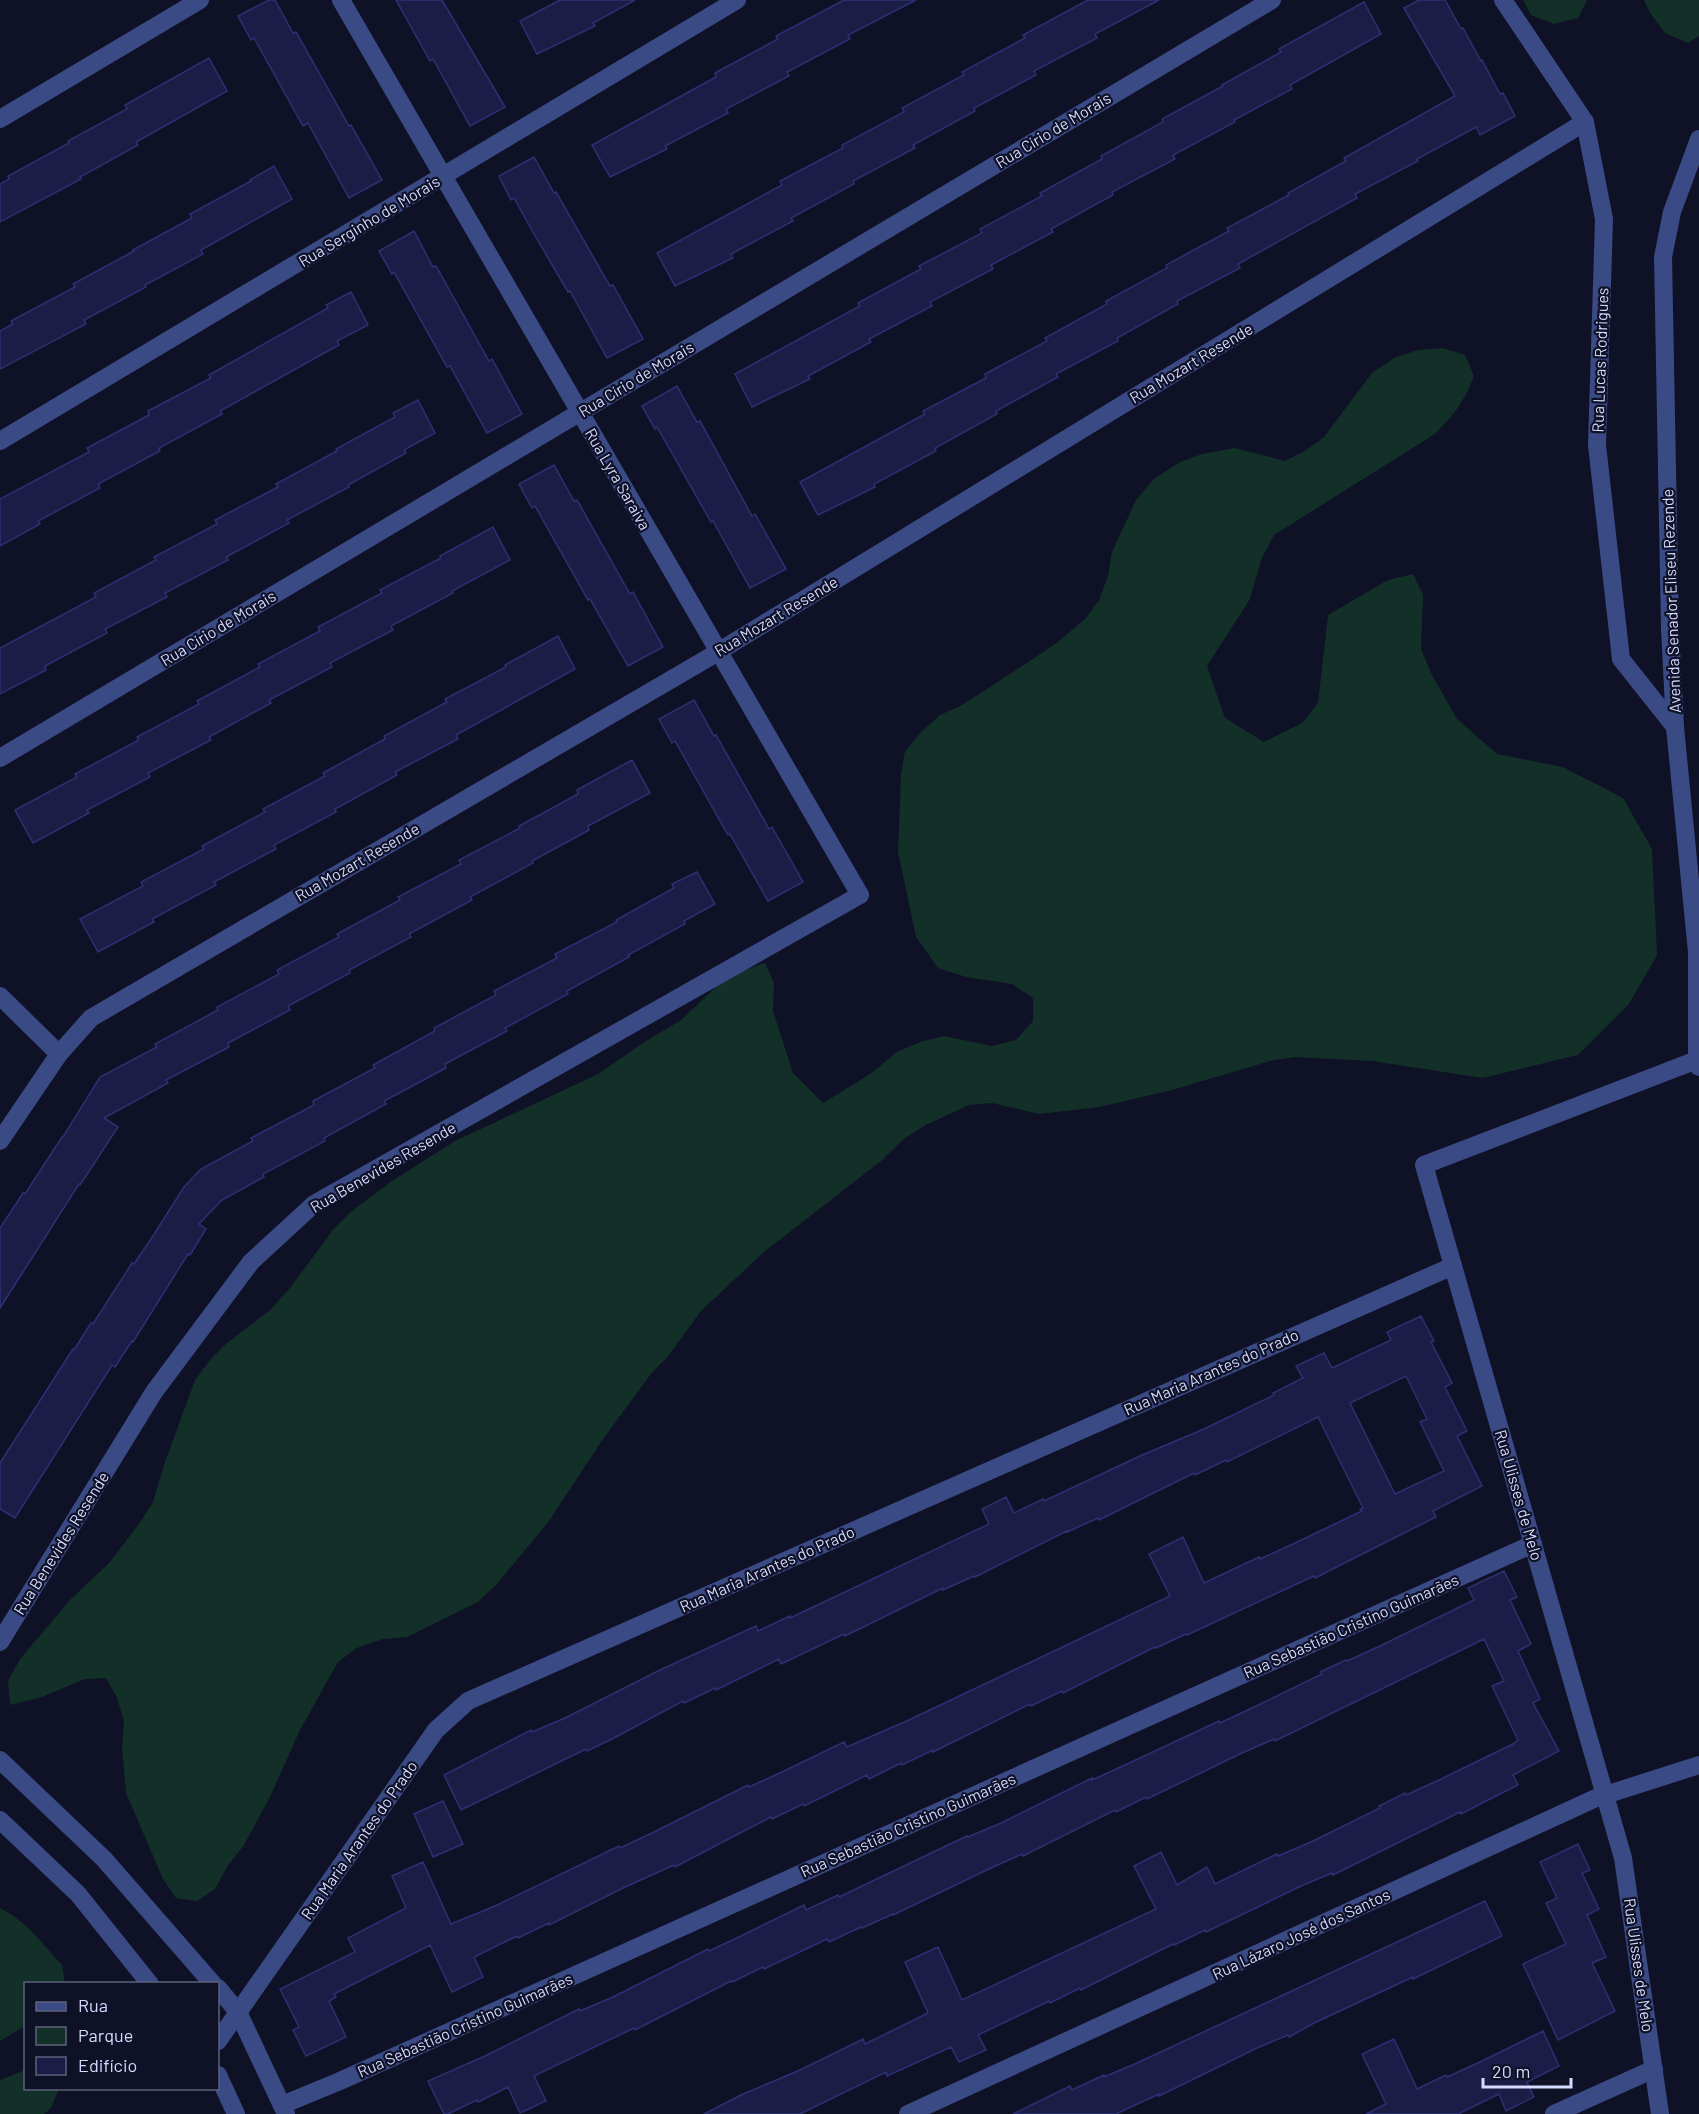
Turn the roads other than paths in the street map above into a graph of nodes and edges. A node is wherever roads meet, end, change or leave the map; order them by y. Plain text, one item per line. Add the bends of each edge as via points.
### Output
1 (200, 0) edge
2 (341, 0) edge
3 (737, 0) edge
4 (1272, 0) edge
5 (1503, 0) edge
6 (0, 119) edge
7 (1585, 122) junction
8 (1699, 139) edge
9 (443, 176) junction
10 (580, 413) junction
11 (0, 441) edge
12 (718, 651) junction
13 (1674, 727) junction
14 (0, 758) edge
15 (860, 896) joint
16 (0, 996) edge
17 (59, 1054) junction
18 (1698, 1064) edge
19 (0, 1141) edge
20 (1453, 1266) junction
21 (1533, 1544) junction
22 (0, 1642) edge
23 (0, 1760) edge
24 (1699, 1765) edge
25 (1605, 1795) junction
26 (0, 1820) edge
27 (149, 1982) edge
28 (212, 1982) edge
29 (219, 1989) edge
30 (238, 2012) junction
31 (219, 2040) edge
32 (1654, 2069) junction
33 (219, 2077) edge
34 (284, 2109) edge
35 (236, 2114) edge
36 (908, 2114) edge
37 (1554, 2114) edge
38 (1660, 2114) edge

1 - 6 street
2 - 9 street, Rua Lyra Saraiva
3 - 9 street, Rua Serginho de Morais
4 - 10 street, Rua Círio de Morais
5 - 7 street, Rua Lucas Rodrigues
7 - 12 street, Rua Mozart Resende
7 - 13 street, Rua Lucas Rodrigues via 1604,219 1597,445 1621,659
8 - 13 street, Avenida Senador Eliseu Rezende via 1672,212 1663,257
9 - 10 street, Rua Lyra Saraiva
9 - 11 street, Rua Serginho de Morais
10 - 12 street, Rua Lyra Saraiva
10 - 14 street, Rua Círio de Morais
12 - 15 street, Rua Lyra Saraiva
12 - 17 street, Rua Mozart Resende via 91,1018
13 - 18 street, Avenida Senador Eliseu Rezende via 1697,952
15 - 22 street, Rua Benevides Resende via 315,1204 251,1262 154,1392
16 - 17 street
17 - 19 street, Rua Mozart Resende
18 - 20 street, Rua Ulisses de Melo via 1424,1165
20 - 21 street, Rua Ulisses de Melo
20 - 30 street, Rua Maria Arantes do Prado via 468,1701 436,1730
21 - 25 street, Rua Ulisses de Melo
21 - 34 street, Rua Sebastião Cristino Guimarães
23 - 28 street via 104,1859
24 - 25 street, Rua Lázaro José dos Santos
25 - 32 street, Rua Ulisses de Melo via 1623,1858
25 - 36 street, Rua Lázaro José dos Santos
26 - 27 street via 78,1894
29 - 30 street
30 - 31 street, Rua Maria Arantes do Prado
30 - 34 street
32 - 37 street
32 - 38 street, Rua Ulisses de Melo
33 - 35 street

